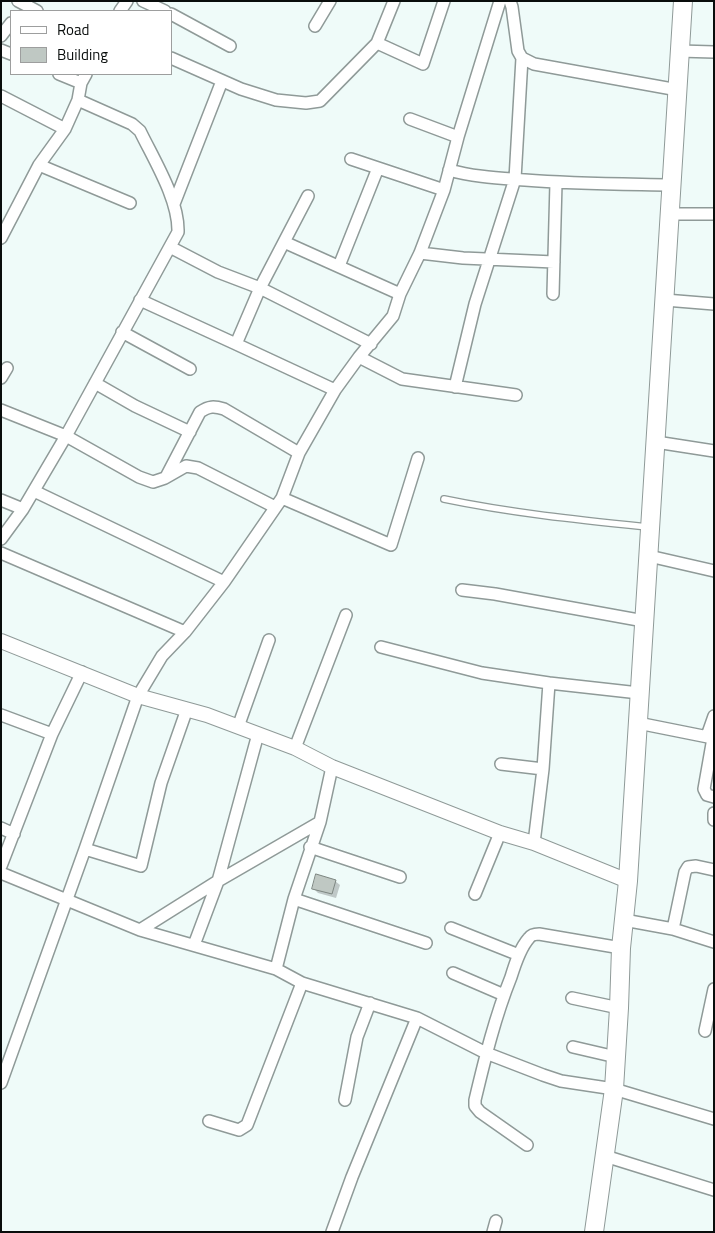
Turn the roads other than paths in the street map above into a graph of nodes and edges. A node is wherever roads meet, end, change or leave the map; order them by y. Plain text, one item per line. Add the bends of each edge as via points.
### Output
1 (143, 1) edge
2 (330, 1) edge
3 (394, 1) edge
4 (444, 1) edge
5 (500, 1) edge
6 (510, 1) edge
7 (683, 1) edge
8 (21, 6) edge
9 (34, 10) edge
10 (163, 10) edge
11 (172, 15) edge
12 (10, 24) edge
13 (314, 26) dead end
14 (1, 36) edge
15 (377, 43) junction
16 (230, 46) dead end
17 (679, 51) junction
18 (714, 52) edge
19 (172, 58) edge
20 (522, 58) junction
21 (65, 75) edge
22 (83, 78) edge
23 (222, 80) junction
24 (678, 90) junction
25 (1, 96) edge
26 (78, 100) junction
27 (410, 119) dead end
28 (65, 128) junction
29 (458, 137) junction
30 (351, 159) dead end
31 (39, 165) junction
32 (378, 168) junction
33 (449, 170) junction
34 (515, 180) junction
35 (556, 183) junction
36 (672, 185) junction
37 (444, 190) junction
38 (308, 196) dead end
39 (130, 203) dead end
40 (174, 204) junction
41 (670, 214) junction
42 (714, 214) edge
43 (1, 238) edge
44 (284, 242) junction
45 (170, 247) junction
46 (420, 253) junction
47 (490, 259) junction
48 (554, 262) junction
49 (339, 266) junction
50 (260, 288) junction
51 (400, 294) junction
52 (553, 294) dead end
53 (140, 300) junction
54 (665, 300) junction
55 (714, 304) edge
56 (122, 332) junction
57 (236, 344) junction
58 (371, 344) junction
59 (359, 356) junction
60 (190, 370) dead end
61 (95, 383) junction
62 (455, 386) junction
63 (335, 390) junction
64 (516, 395) dead end
65 (1, 410) edge
66 (190, 432) junction
67 (66, 436) junction
68 (656, 442) junction
69 (714, 451) edge
70 (299, 452) junction
71 (418, 458) dead end
72 (165, 478) junction
73 (34, 491) junction
74 (444, 499) dead end
75 (1, 500) edge
76 (278, 502) junction
77 (23, 509) junction
78 (650, 528) junction
79 (1, 539) edge
80 (1, 554) edge
81 (648, 556) junction
82 (714, 571) edge
83 (224, 582) junction
84 (462, 590) dead end
85 (346, 615) dead end
86 (644, 621) junction
87 (185, 632) junction
88 (268, 640) dead end
89 (1, 641) edge
90 (381, 648) dead end
91 (82, 672) junction
92 (549, 683) junction
93 (639, 693) junction
94 (138, 696) junction
95 (187, 709) junction
96 (1, 715) edge
97 (714, 716) edge
98 (638, 723) junction
99 (238, 727) junction
100 (52, 734) junction
101 (258, 734) junction
102 (708, 736) junction
103 (295, 748) junction
104 (500, 764) dead end
105 (332, 767) junction
106 (543, 769) junction
107 (711, 769) edge
108 (714, 797) edge
109 (714, 813) edge
110 (714, 820) edge
111 (320, 822) junction
112 (1, 828) edge
113 (500, 833) junction
114 (14, 834) junction
115 (534, 843) junction
116 (310, 848) junction
117 (85, 850) junction
118 (1, 866) edge
119 (714, 870) edge
120 (1, 873) edge
121 (400, 877) dead end
122 (218, 881) junction
123 (628, 882) junction
124 (475, 894) dead end
125 (294, 899) junction
126 (67, 900) junction
127 (624, 920) junction
128 (450, 928) dead end
129 (673, 929) junction
130 (140, 930) junction
131 (714, 942) edge
132 (426, 943) dead end
133 (194, 945) junction
134 (621, 948) junction
135 (519, 956) junction
136 (276, 969) junction
137 (453, 973) dead end
138 (302, 983) junction
139 (714, 989) edge
140 (504, 995) junction
141 (572, 998) dead end
142 (370, 1003) junction
143 (619, 1008) junction
144 (417, 1018) junction
145 (705, 1031) dead end
146 (573, 1047) dead end
147 (486, 1053) junction
148 (616, 1057) junction
149 (4, 1069) edge
150 (1, 1083) edge
151 (614, 1088) junction
152 (345, 1100) dead end
153 (714, 1119) edge
154 (209, 1121) dead end
155 (526, 1145) dead end
156 (605, 1156) junction
157 (714, 1190) edge
158 (595, 1231) edge
159 (332, 1232) edge

1 - 10 street
2 - 13 street
3 - 15 street
4 - 15 street via 423,64
5 - 29 street
6 - 20 street
7 - 17 main road
8 - 9 street
11 - 16 street
12 - 14 street
15 - 23 street via 320,101 276,100
17 - 18 street
17 - 24 main road
19 - 23 street
20 - 24 street via 534,64
20 - 34 street
21 - 22 street
22 - 26 street
23 - 40 street
24 - 36 main road
25 - 28 street
26 - 28 street
26 - 40 street via 132,124 140,131
27 - 29 street
28 - 31 street
29 - 33 street
30 - 32 street
31 - 39 street
31 - 43 street
32 - 37 street
32 - 49 street
33 - 34 street via 469,176
33 - 37 street
34 - 35 street
34 - 47 street
35 - 36 street
35 - 48 street
36 - 41 main road
37 - 46 street
38 - 44 street
40 - 45 street via 179,218 178,232
41 - 42 street
41 - 54 main road
44 - 49 street
44 - 50 street
45 - 50 street via 218,272
45 - 53 street
46 - 47 street
46 - 51 street
47 - 48 street
47 - 62 street via 475,304
48 - 52 street
49 - 51 street
50 - 57 street
50 - 58 street
51 - 58 street via 393,316
53 - 56 street
53 - 57 street
54 - 55 street
54 - 68 main road
56 - 60 street
56 - 61 street
57 - 63 street
58 - 59 street
59 - 62 street via 402,379
59 - 63 street
61 - 66 street
61 - 67 street
62 - 64 street
63 - 70 street
65 - 67 street
66 - 70 street via 200,412 214,406
66 - 72 street
67 - 72 street via 138,477 153,482
67 - 73 street
68 - 69 street
68 - 78 main road
70 - 76 street
71 - 76 street via 391,545
72 - 76 street via 186,466 198,468
73 - 77 street
73 - 83 street
74 - 78 lane via 550,517
75 - 77 street
76 - 83 street
77 - 79 street
78 - 81 main road
80 - 87 street
81 - 82 street
81 - 86 main road
83 - 87 street
84 - 86 street
85 - 103 street
86 - 93 main road
87 - 94 street via 162,656
88 - 99 street
89 - 91 street
90 - 92 street via 482,673
91 - 94 street
91 - 100 street
92 - 93 street
92 - 106 street
93 - 98 main road
94 - 95 street
94 - 117 street
95 - 99 street
95 - 117 street via 161,783 141,866
96 - 100 street
97 - 102 street
98 - 102 street
98 - 123 main road
99 - 101 street
100 - 114 street
101 - 103 street
101 - 122 street
102 - 107 street via 713,738
103 - 105 street
104 - 106 street
105 - 111 street
105 - 113 street
106 - 115 street
107 - 108 street via 704,793
109 - 110 street
111 - 116 street
111 - 122 street
112 - 114 street
113 - 115 street
113 - 124 street
114 - 118 street
115 - 123 street
116 - 121 street
116 - 125 street
117 - 126 street
119 - 129 street via 688,867
120 - 126 street
122 - 130 street
122 - 133 street
123 - 127 main road
125 - 132 street
125 - 136 street
126 - 130 street
126 - 149 street
127 - 129 street
127 - 134 main road
128 - 135 street
129 - 131 street
130 - 133 street
133 - 136 street
134 - 135 street via 539,934 528,938
134 - 143 main road
135 - 140 street
136 - 138 street
137 - 140 street
138 - 142 street
138 - 154 street via 247,1125 233,1130
139 - 145 street
140 - 147 street
141 - 143 street
142 - 144 street
142 - 152 street via 357,1037
143 - 148 main road
144 - 147 street
144 - 159 street
146 - 148 street
147 - 151 street via 561,1081
147 - 155 street via 475,1106
148 - 151 main road
149 - 150 street
151 - 153 street
151 - 156 main road
156 - 157 street
156 - 158 main road

